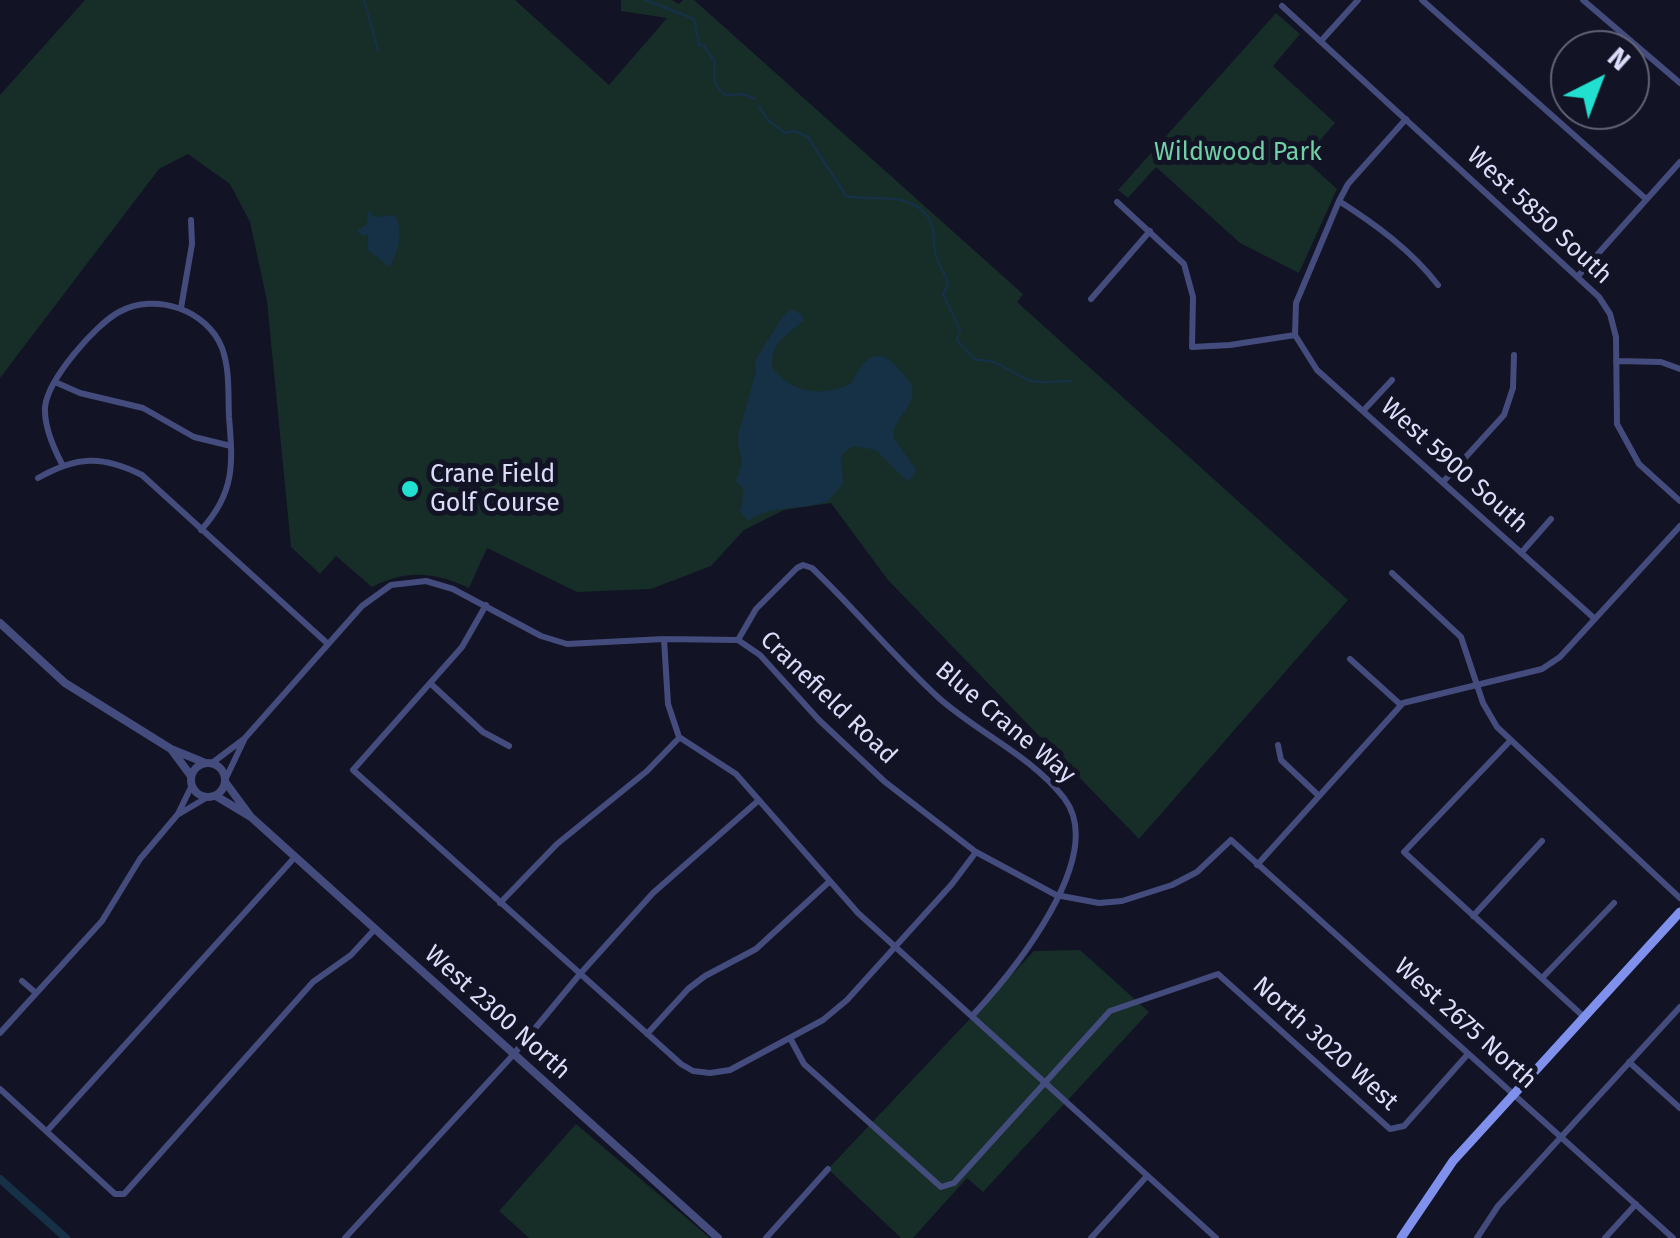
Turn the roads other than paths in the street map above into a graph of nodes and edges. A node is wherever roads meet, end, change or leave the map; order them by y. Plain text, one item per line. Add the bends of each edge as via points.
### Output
1 (1358, 0) edge
2 (1422, 0) edge
3 (1584, 0) edge
4 (1282, 6) dead end
5 (1320, 42) junction
6 (1680, 83) edge
7 (1406, 119) junction
8 (1680, 162) edge
9 (1646, 199) junction
10 (1338, 201) junction
11 (1117, 202) dead end
12 (191, 220) dead end
13 (1150, 231) junction
14 (1579, 276) junction
15 (1438, 284) dead end
16 (1091, 299) dead end
17 (181, 308) junction
18 (1294, 335) junction
19 (1514, 355) dead end
20 (1616, 361) junction
21 (1680, 369) edge
22 (1392, 380) dead end
23 (55, 382) junction
24 (1364, 411) junction
25 (232, 446) junction
26 (62, 464) junction
27 (38, 478) dead end
28 (1442, 482) junction
29 (1680, 501) edge
30 (1551, 519) dead end
31 (1680, 526) edge
32 (201, 530) junction
33 (1521, 553) junction
34 (1392, 573) dead end
35 (486, 605) junction
36 (1595, 619) junction
37 (0, 622) edge
38 (664, 639) junction
39 (738, 640) junction
40 (328, 644) junction
41 (1350, 659) dead end
42 (430, 683) junction
43 (1476, 685) junction
44 (1401, 705) junction
45 (679, 737) junction
46 (246, 738) junction
47 (1510, 741) junction
48 (1278, 745) dead end
49 (509, 746) dead end
50 (170, 749) junction
51 (208, 763) junction
52 (192, 780) junction
53 (226, 780) junction
54 (1318, 795) junction
55 (211, 797) junction
56 (760, 800) junction
57 (178, 814) junction
58 (251, 817) junction
59 (1231, 840) joint
60 (1542, 840) dead end
61 (976, 852) junction
62 (294, 858) junction
63 (1257, 865) junction
64 (830, 881) junction
65 (1056, 895) junction
66 (1680, 898) edge
67 (500, 902) junction
68 (1614, 904) dead end
69 (1680, 912) edge
70 (1473, 916) junction
71 (374, 930) junction
72 (896, 946) junction
73 (580, 974) junction
74 (1544, 977) junction
75 (22, 981) dead end
76 (36, 994) junction
77 (1680, 1007) edge
78 (973, 1015) junction
79 (1584, 1016) junction
80 (0, 1033) edge
81 (647, 1034) junction
82 (790, 1038) junction
83 (1468, 1054) junction
84 (513, 1055) junction
85 (1629, 1062) junction
86 (1046, 1080) junction
87 (0, 1089) edge
88 (1514, 1095) junction
89 (1680, 1108) edge
90 (48, 1131) junction
91 (1560, 1137) junction
92 (828, 1169) dead end
93 (1147, 1176) junction
94 (1636, 1204) junction
95 (346, 1238) edge
96 (718, 1238) edge
97 (766, 1238) edge
98 (1091, 1238) edge
99 (1216, 1238) edge
100 (1401, 1238) edge
101 (1477, 1238) edge
102 (1605, 1238) edge
103 (1673, 1238) edge

1 - 5 street
2 - 9 street
3 - 6 street
4 - 5 street, West 5850 South
5 - 7 street, West 5850 South
7 - 10 street
7 - 14 street, West 5850 South
8 - 9 street
9 - 14 street
10 - 15 street via 1372,222
10 - 18 street via 1296,303
11 - 13 street
12 - 17 street
13 - 16 street
13 - 18 street via 1190,277 1192,347
14 - 20 street, West 5850 South via 1610,314
17 - 23 street via 120,312
17 - 25 street via 206,324 222,348
18 - 24 street, West 5900 South via 1318,370
19 - 28 street via 1504,415
20 - 21 street
20 - 29 street, West 5850 South via 1617,424 1626,444
22 - 24 street
23 - 25 street via 143,408 194,437
23 - 26 street via 45,404 46,424
24 - 28 street, West 5900 South
25 - 32 street via 226,494
26 - 27 street
26 - 32 street via 124,466
28 - 33 street, West 5900 South
30 - 33 street
31 - 36 street
32 - 40 street
33 - 36 street, West 5900 South
34 - 43 street via 1461,637
35 - 38 street, Cranefield Road via 567,644
35 - 40 street, Cranefield Road via 438,583 407,581 362,606
35 - 42 street
36 - 43 street via 1542,670
37 - 50 street via 66,683
38 - 39 street, Cranefield Road
38 - 45 street via 668,704
39 - 61 street, Cranefield Road via 884,781
39 - 65 street, Blue Crane Way via 756,609 802,565 816,572 941,700 1018,754 1066,801 1077,848
40 - 46 street, Cranefield Road
41 - 44 street
42 - 49 street
42 - 67 street via 353,770
43 - 44 street
43 - 47 street
44 - 54 street
45 - 56 street via 720,761
45 - 67 street
46 - 51 street, Cranefield Road
46 - 53 street, Cranefield Road
47 - 66 street
47 - 70 street via 1404,852
48 - 54 street via 1281,760
50 - 51 street
50 - 52 street
51 - 52 street via 196,767
51 - 53 street via 221,768
52 - 55 street via 197,794
52 - 57 street
53 - 55 street
53 - 58 street
54 - 63 street
55 - 57 street
55 - 58 street
56 - 64 street
56 - 73 street via 653,893
57 - 76 street via 102,921
58 - 62 street, West 2300 North
59 - 63 street, West 2675 North
59 - 65 street, Cranefield Road via 1172,885 1099,903
60 - 70 street
61 - 65 street, Cranefield Road
61 - 72 street
62 - 71 street, West 2300 North
62 - 90 street
63 - 83 street, West 2675 North
64 - 72 street
64 - 81 street via 756,949 688,988
65 - 78 street, Blue Crane Way via 1038,935
67 - 73 street
68 - 74 street
69 - 79 main road
70 - 74 street
71 - 84 street, West 2300 North
71 - 90 street via 312,982 124,1194 116,1194
72 - 78 street
72 - 82 street via 823,1020
73 - 81 street
73 - 84 street
74 - 79 street
75 - 76 street
76 - 80 street
77 - 85 street
78 - 86 street
79 - 88 main road
81 - 82 street via 680,1064 710,1073 730,1070
82 - 86 street via 804,1064 940,1187 954,1183
83 - 86 street, North 3020 West via 1404,1126 1390,1129 1218,974 1110,1011
83 - 88 street, West 2675 North
84 - 95 street
84 - 96 street, West 2300 North
85 - 89 street
85 - 91 street
86 - 93 street
87 - 90 street
88 - 91 street, West 2675 North
88 - 100 main road via 1454,1161
91 - 94 street, West 2675 North
91 - 101 street
92 - 97 street
93 - 98 street
93 - 99 street
94 - 102 street
94 - 103 street, West 2675 North

